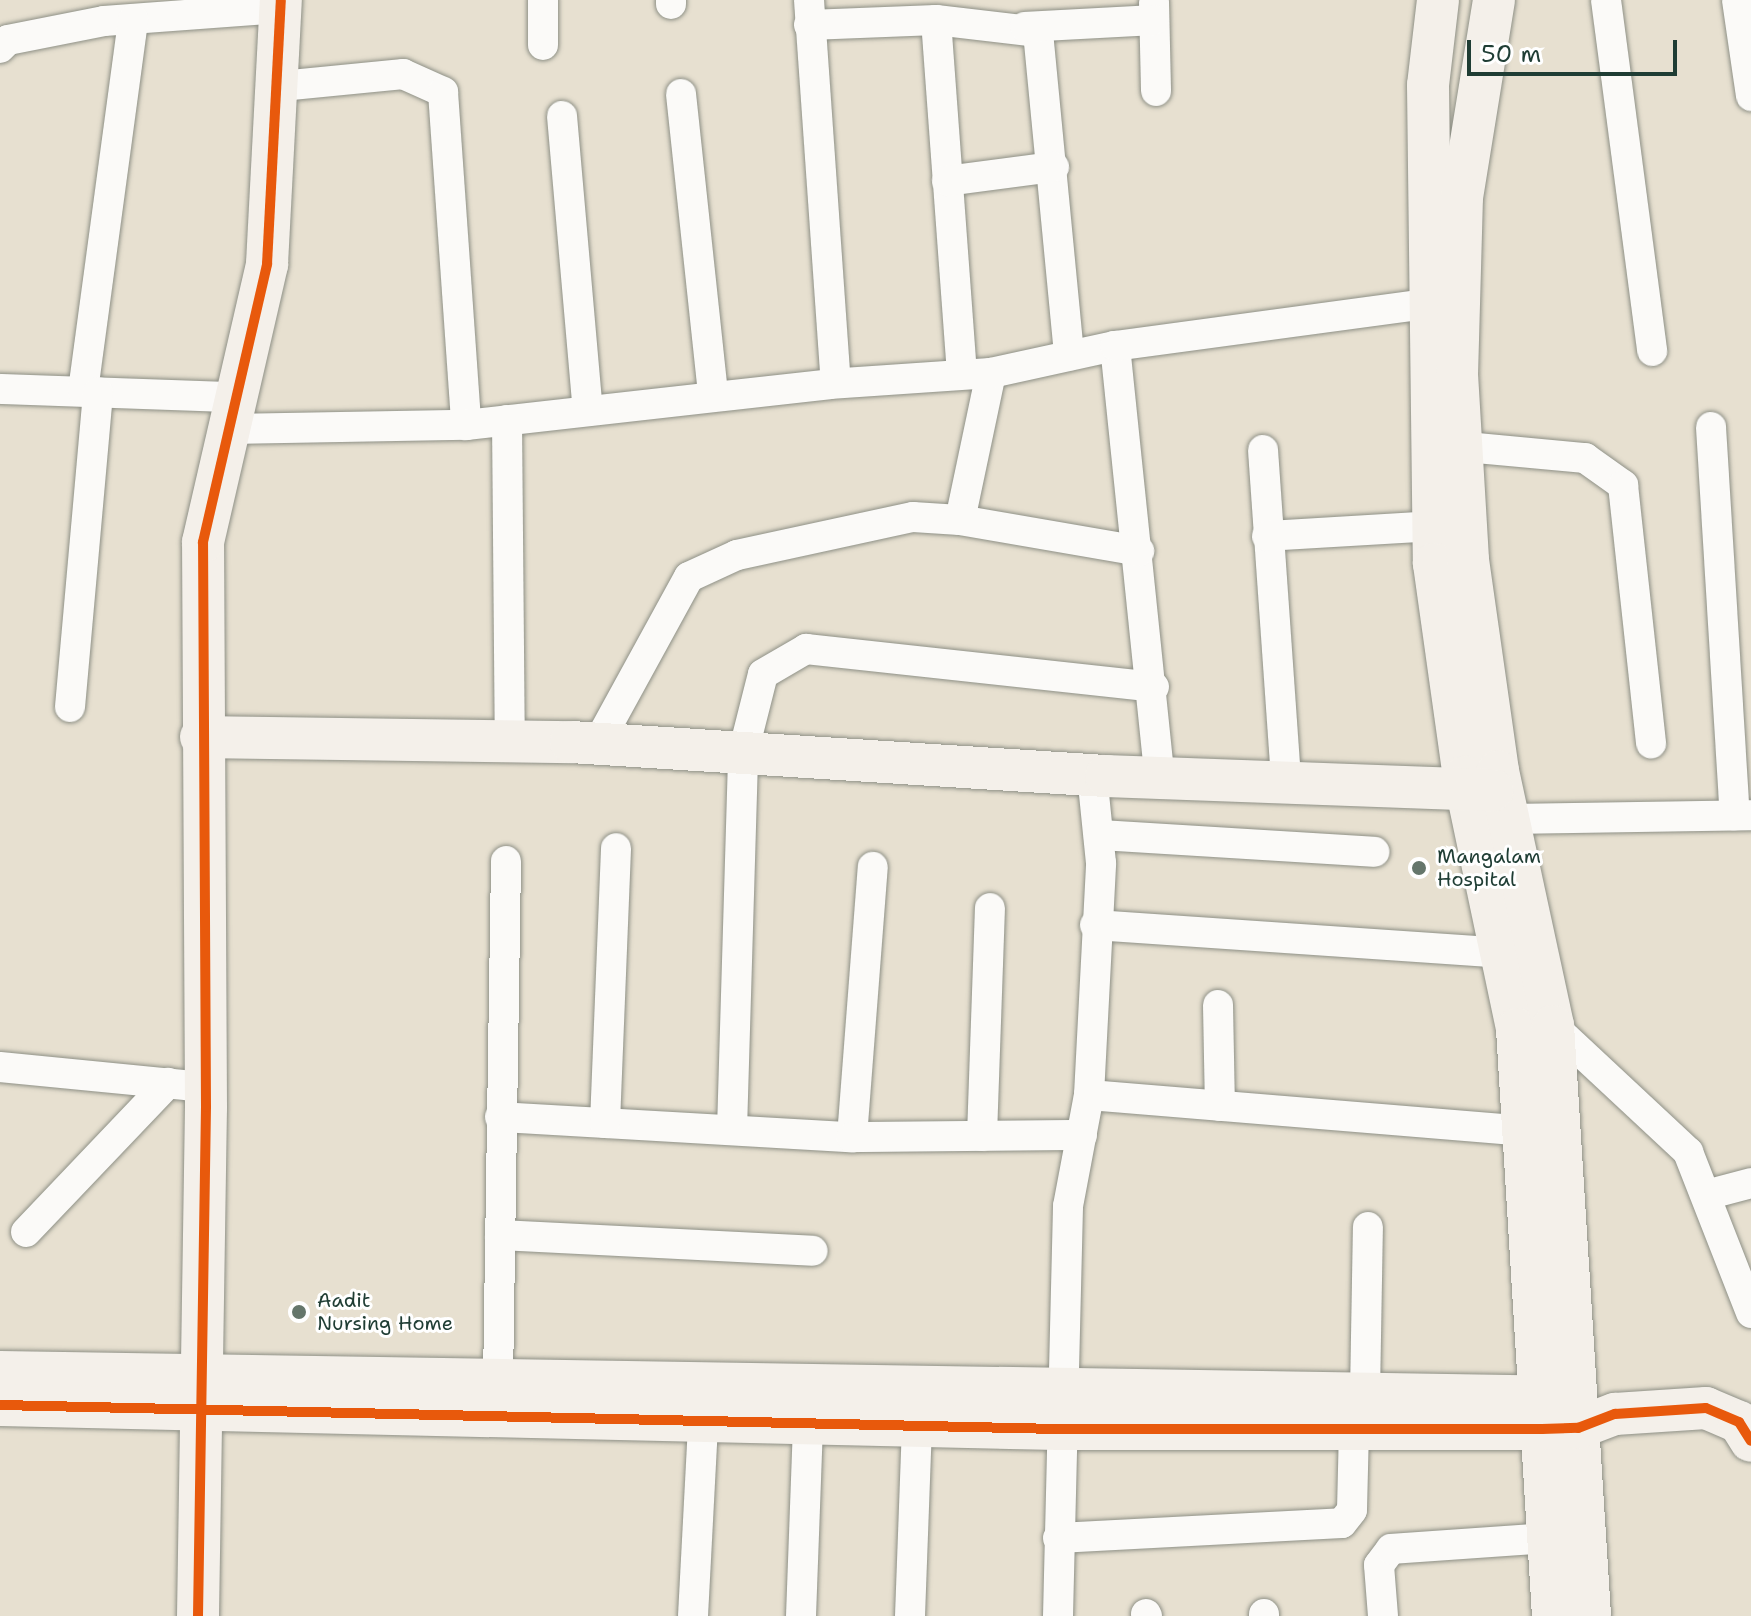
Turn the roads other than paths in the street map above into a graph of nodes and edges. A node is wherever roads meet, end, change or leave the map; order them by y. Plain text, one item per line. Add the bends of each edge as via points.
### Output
1 (543, 0) edge
2 (1438, 0) edge
3 (1494, 0) edge
4 (1606, 0) edge
5 (1737, 0) edge
6 (281, 4) edge
7 (1154, 10) edge
8 (809, 13) edge
9 (917, 14) edge
10 (133, 19) junction
11 (1025, 27) junction
12 (3, 40) edge
13 (543, 45) dead end
14 (281, 86) junction
15 (1156, 91) dead end
16 (681, 94) dead end
17 (1751, 96) edge
18 (562, 116) dead end
19 (1054, 167) junction
20 (947, 181) junction
21 (1444, 302) junction
22 (1115, 346) junction
23 (1652, 351) dead end
24 (1069, 356) junction
25 (977, 372) junction
26 (836, 383) junction
27 (0, 389) edge
28 (91, 392) junction
29 (713, 395) junction
30 (588, 411) junction
31 (231, 413) junction
32 (507, 420) junction
33 (466, 425) junction
34 (1711, 427) dead end
35 (1466, 447) junction
36 (1263, 450) dead end
37 (960, 520) junction
38 (1433, 526) junction
39 (1267, 536) junction
40 (1139, 551) junction
41 (1154, 687) junction
42 (70, 707) dead end
43 (201, 737) junction
44 (510, 743) junction
45 (598, 743) junction
46 (1651, 743) dead end
47 (743, 753) junction
48 (1092, 775) junction
49 (1160, 778) junction
50 (1286, 783) junction
51 (1492, 800) junction
52 (1743, 815) edge
53 (1099, 835) junction
54 (616, 848) dead end
55 (1374, 852) dead end
56 (506, 861) dead end
57 (873, 867) dead end
58 (990, 908) dead end
59 (1095, 925) junction
60 (1501, 953) junction
61 (1218, 1005) dead end
62 (1553, 1026) junction
63 (0, 1067) edge
64 (187, 1085) junction
65 (1089, 1095) junction
66 (1220, 1106) junction
67 (500, 1117) junction
68 (605, 1123) junction
69 (732, 1130) junction
70 (1524, 1131) junction
71 (1082, 1135) junction
72 (982, 1136) junction
73 (852, 1137) junction
74 (1751, 1183) edge
75 (1706, 1195) junction
76 (1368, 1227) dead end
77 (26, 1232) dead end
78 (500, 1235) junction
79 (813, 1251) dead end
80 (1751, 1312) edge
81 (0, 1372) edge
82 (498, 1382) junction
83 (199, 1397) junction
84 (0, 1405) edge
85 (1059, 1409) junction
86 (1360, 1412) junction
87 (1570, 1413) junction
88 (703, 1423) junction
89 (808, 1426) junction
90 (917, 1427) junction
91 (1747, 1427) edge
92 (1058, 1538) junction
93 (1548, 1538) junction
94 (198, 1616) edge
95 (693, 1616) edge
96 (801, 1616) edge
97 (910, 1616) edge
98 (1058, 1616) edge
99 (1383, 1616) edge
100 (1553, 1616) edge
101 (1590, 1616) edge

1 - 13 street
2 - 21 street via 1428,85
3 - 21 street
4 - 23 street
5 - 17 street
6 - 10 street
6 - 14 street
7 - 11 street
7 - 15 street
8 - 9 street
8 - 26 street
9 - 11 street
9 - 20 street
10 - 12 street
10 - 28 street
11 - 19 street via 1041,38
14 - 31 street via 267,264
14 - 33 street via 403,74 443,92
16 - 29 street
18 - 30 street
19 - 20 street
19 - 24 street
20 - 25 street
21 - 22 street
21 - 35 street
21 - 38 street
22 - 24 street
22 - 40 street
24 - 25 street
25 - 26 street
25 - 37 street
26 - 29 street
27 - 28 street
28 - 31 street
28 - 42 street
29 - 30 street
30 - 32 street
31 - 33 street
31 - 43 street via 203,542
32 - 33 street
32 - 44 street
34 - 52 street
35 - 46 street via 1585,458 1623,485
35 - 51 street via 1468,560
36 - 39 street
37 - 40 street
37 - 45 street via 913,517 737,555 689,577
38 - 39 street
38 - 51 street
39 - 50 street
40 - 41 street
41 - 47 street via 806,649 763,674
41 - 49 street
43 - 44 street
43 - 64 street
44 - 45 street
45 - 47 street
47 - 48 street
47 - 69 street
48 - 49 street
48 - 53 street
49 - 50 street
50 - 51 street
51 - 52 street
51 - 60 street
51 - 62 street
53 - 55 street
53 - 59 street
54 - 68 street
56 - 67 street
57 - 73 street
58 - 72 street
59 - 60 street
59 - 65 street
60 - 70 street via 1517,1029
61 - 66 street
62 - 75 street via 1688,1152
62 - 87 street
63 - 64 street
64 - 77 street
64 - 83 street
65 - 66 street
65 - 71 street
66 - 70 street
67 - 68 street
67 - 78 street
68 - 69 street
69 - 73 street
70 - 87 street
71 - 72 street
71 - 85 street via 1068,1206
72 - 73 street
74 - 75 street
75 - 80 street
76 - 86 street
78 - 79 street
78 - 82 street
81 - 83 street
82 - 83 street
82 - 85 street
83 - 84 street
83 - 88 street
83 - 94 street
85 - 86 street
85 - 90 street
85 - 92 street
86 - 87 street
86 - 92 street via 1352,1510 1342,1523
87 - 91 street via 1706,1408
87 - 93 street
87 - 101 street
88 - 89 street
88 - 95 street
89 - 90 street
89 - 96 street
90 - 97 street
92 - 98 street
93 - 99 street via 1391,1549 1379,1565
93 - 100 street

